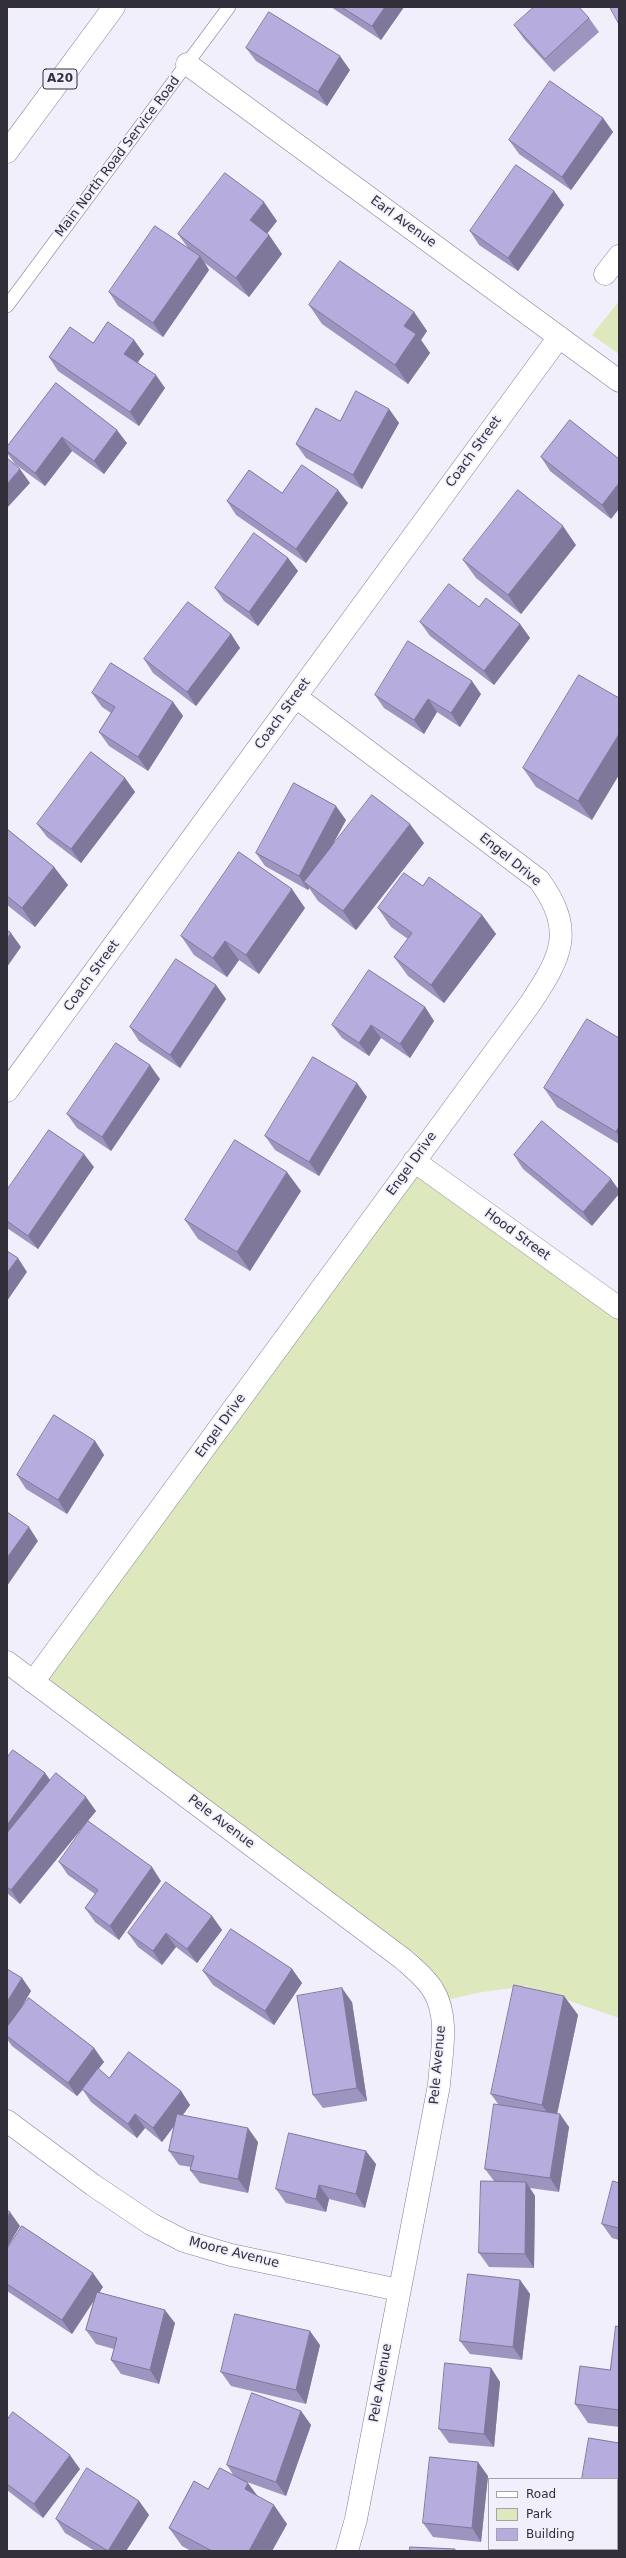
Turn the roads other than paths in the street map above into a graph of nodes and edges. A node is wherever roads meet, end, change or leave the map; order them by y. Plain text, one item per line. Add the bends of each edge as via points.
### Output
1 (114, 7) edge
2 (229, 7) edge
3 (187, 64) junction
4 (7, 152) edge
5 (619, 256) edge
6 (605, 274) dead end
7 (7, 306) edge
8 (559, 337) junction
9 (619, 381) edge
10 (296, 696) junction
11 (7, 1091) edge
12 (414, 1161) junction
13 (619, 1308) edge
14 (7, 1662) edge
15 (33, 1682) junction
16 (7, 2121) edge
17 (399, 2290) junction
18 (347, 2551) edge

1 - 4 main road, A20
2 - 3 lane, Main North Road Service Road
3 - 7 lane, Main North Road Service Road
3 - 8 main road, Earl Avenue
5 - 6 main road
8 - 9 main road, Earl Avenue
8 - 10 main road, Coach Street
10 - 11 main road, Coach Street
10 - 12 main road, Engel Drive via 539,880 553,900 561,923 556,963 548,977
12 - 13 main road, Hood Street
12 - 15 main road, Engel Drive
14 - 15 main road, Pele Avenue
15 - 17 main road, Pele Avenue via 403,1959 433,1989 443,2022 439,2085
16 - 17 main road, Moore Avenue via 93,2185 151,2224 184,2241 231,2255
17 - 18 main road, Pele Avenue via 356,2519

